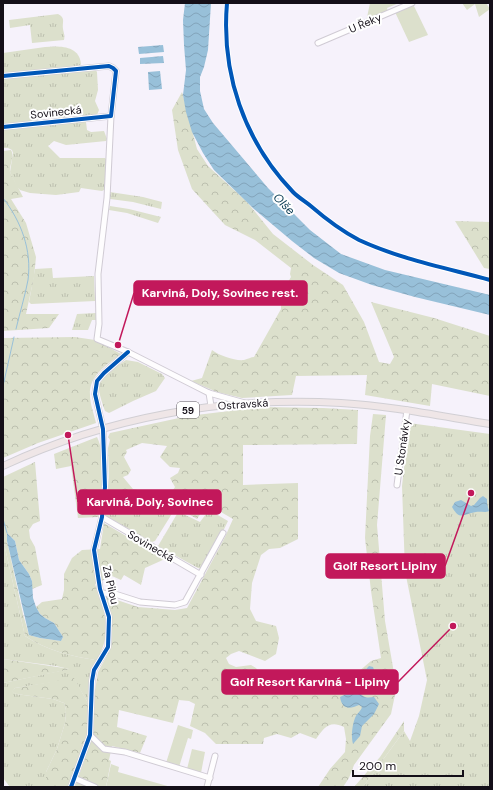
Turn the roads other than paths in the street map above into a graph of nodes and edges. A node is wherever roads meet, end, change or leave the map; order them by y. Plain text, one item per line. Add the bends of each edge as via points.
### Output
1 (412, 3) edge
2 (318, 43) dead end
3 (3, 76) edge
4 (111, 116) junction
5 (3, 126) edge
6 (128, 352) junction
7 (209, 392) junction
8 (245, 403) junction
9 (211, 406) junction
10 (407, 410) junction
11 (490, 424) edge
12 (103, 429) junction
13 (3, 466) edge
14 (397, 485) dead end
15 (102, 517) junction
16 (223, 533) dead end
17 (201, 575) junction
18 (102, 593) junction
19 (90, 735) junction
20 (215, 756) dead end
21 (74, 778) junction
22 (210, 778) junction
23 (72, 787) edge
24 (95, 787) edge
25 (207, 787) edge

1 - 2 street, U Řeky
3 - 4 street via 109,66 116,71
4 - 5 street, Sovinecká
4 - 6 street via 107,198 98,274 98,339
6 - 7 street
6 - 12 street via 97,381 95,394
7 - 8 street
7 - 9 street
8 - 9 main road, Ostravská / 59
8 - 10 main road, Ostravská / 59 via 312,402
9 - 12 main road, Ostravská / 59 via 168,413
10 - 11 main road, Ostravská / 59
10 - 14 street, U Stonávky
12 - 13 main road, Ostravská / 59
12 - 15 street, Za Pilou via 106,487
15 - 17 street, Sovinecká
15 - 18 street, Za Pilou via 94,550
16 - 17 street
17 - 18 street via 185,602 175,605 140,602 115,594
18 - 19 street, Za Pilou via 109,617 108,647 94,670
19 - 21 street, Za Pilou
19 - 22 street via 104,748
20 - 22 street
21 - 23 street, Za Pilou
21 - 24 street
22 - 25 street

